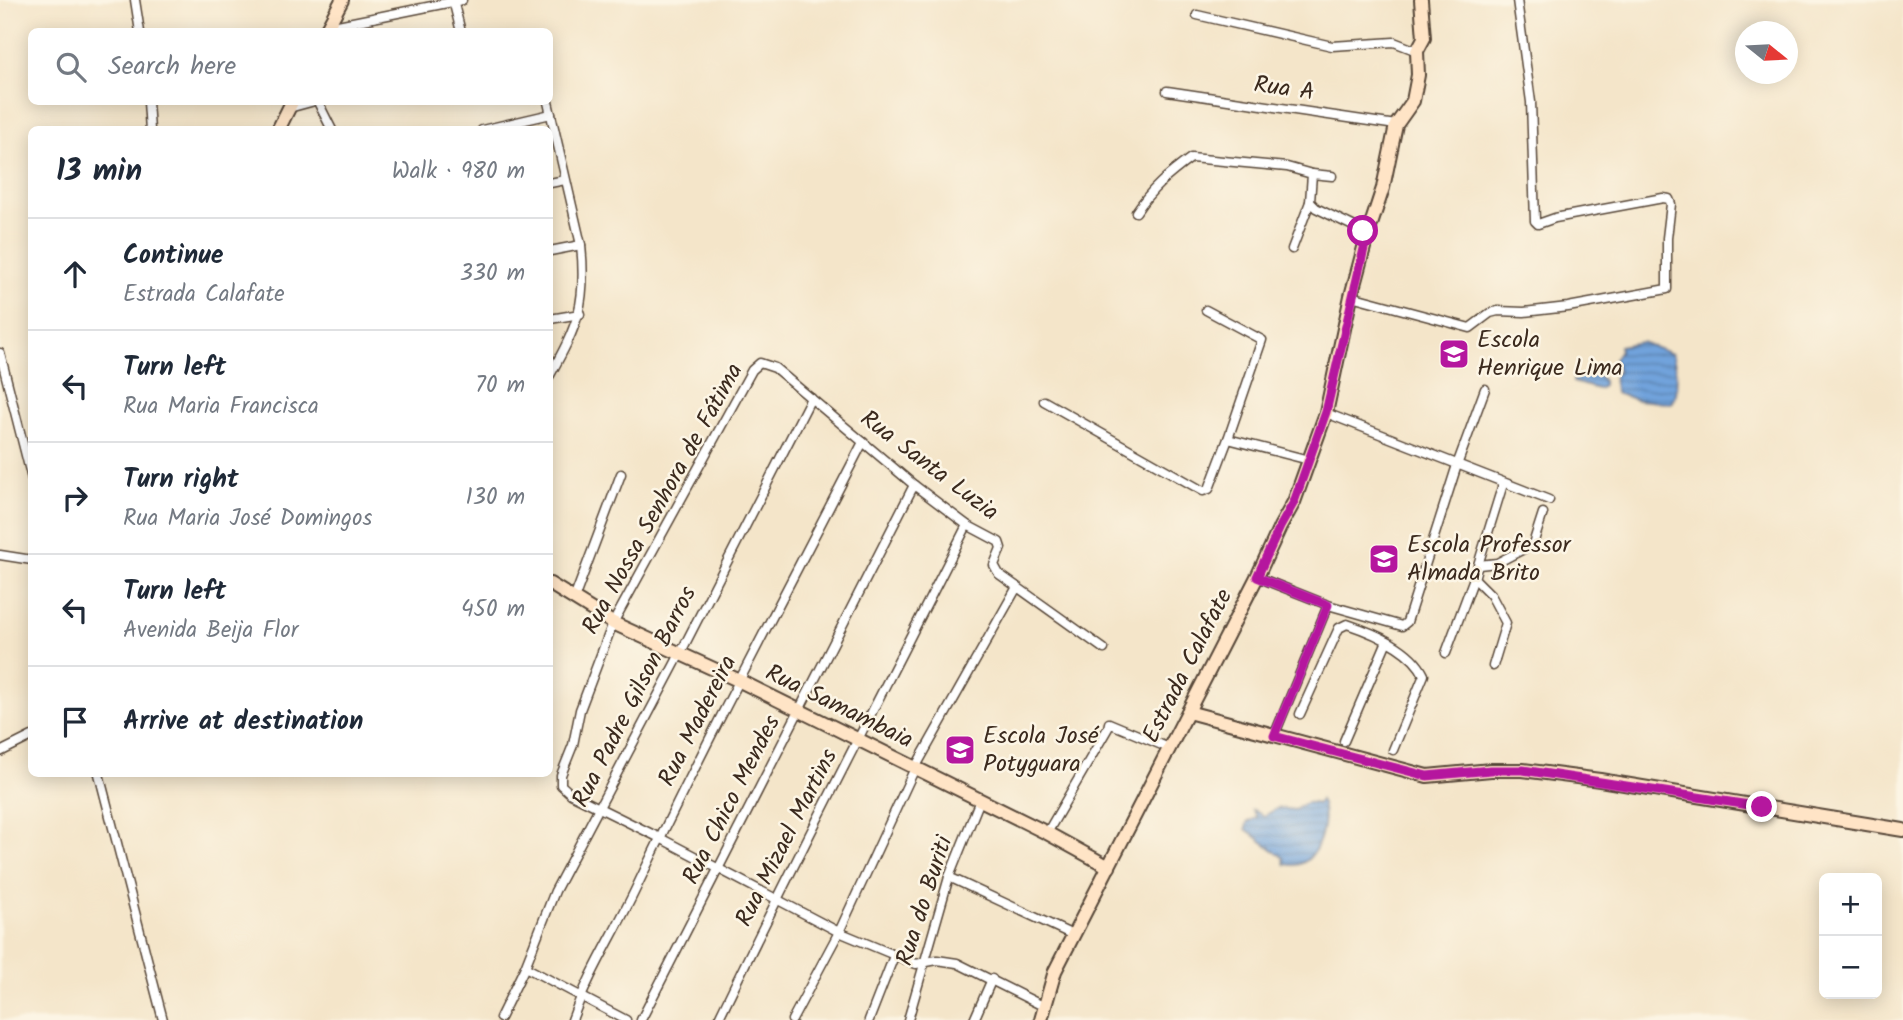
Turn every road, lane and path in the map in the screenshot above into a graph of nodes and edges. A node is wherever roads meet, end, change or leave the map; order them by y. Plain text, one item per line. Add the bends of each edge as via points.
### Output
1 (135, 0) edge
2 (342, 0) edge
3 (1421, 0) edge
4 (1517, 0) edge
5 (456, 1) edge
6 (1197, 15) dead end
7 (139, 28) edge
8 (327, 28) edge
9 (331, 28) edge
10 (460, 28) edge
11 (1417, 51) junction
12 (1167, 91) dead end
13 (148, 105) edge
14 (290, 105) edge
15 (320, 105) edge
16 (549, 105) edge
17 (551, 114) junction
18 (1396, 125) junction
19 (150, 126) edge
20 (280, 126) edge
21 (330, 126) edge
22 (499, 126) edge
23 (1312, 174) junction
24 (1332, 176) dead end
25 (565, 180) junction
26 (553, 182) edge
27 (1310, 202) junction
28 (1136, 212) dead end
29 (1366, 240) junction
30 (581, 245) junction
31 (1292, 249) dead end
32 (553, 250) edge
33 (1352, 296) junction
34 (1206, 310) dead end
35 (580, 314) junction
36 (553, 318) edge
37 (0, 353) edge
38 (775, 368) joint
39 (553, 370) edge
40 (1485, 389) dead end
41 (811, 398) junction
42 (1044, 401) dead end
43 (1326, 412) junction
44 (1228, 439) junction
45 (863, 442) junction
46 (1309, 460) junction
47 (28, 463) edge
48 (1457, 465) junction
49 (621, 474) dead end
50 (1503, 484) junction
51 (914, 485) junction
52 (1549, 500) dead end
53 (1543, 513) dead end
54 (967, 525) junction
55 (0, 555) edge
56 (28, 558) edge
57 (1479, 565) junction
58 (1257, 577) junction
59 (1475, 578) junction
60 (553, 586) edge
61 (1017, 587) junction
62 (574, 599) junction
63 (1328, 605) junction
64 (613, 623) junction
65 (1387, 640) junction
66 (1104, 649) dead end
67 (1446, 653) dead end
68 (680, 654) junction
69 (1304, 663) junction
70 (1493, 666) dead end
71 (1319, 670) junction
72 (740, 681) junction
73 (799, 711) junction
74 (1188, 712) junction
75 (1300, 714) dead end
76 (1274, 736) junction
77 (28, 738) edge
78 (859, 741) junction
79 (1344, 741) dead end
80 (1169, 748) junction
81 (1393, 750) dead end
82 (0, 752) edge
83 (915, 768) junction
84 (100, 777) edge
85 (980, 800) junction
86 (600, 808) junction
87 (1903, 830) edge
88 (1047, 833) junction
89 (660, 838) junction
90 (1109, 867) junction
91 (718, 869) junction
92 (949, 877) junction
93 (776, 899) junction
94 (839, 932) junction
95 (1073, 935) junction
96 (894, 956) junction
97 (925, 961) junction
98 (525, 967) junction
99 (992, 979) junction
100 (581, 996) junction
101 (1043, 1006) junction
102 (500, 1017) dead end
103 (910, 1017) edge
104 (163, 1020) edge
105 (572, 1020) edge
106 (626, 1020) edge
107 (641, 1020) edge
108 (718, 1020) edge
109 (792, 1020) edge
110 (869, 1020) edge
111 (974, 1020) edge
112 (1041, 1020) edge

1 - 7 street
2 - 8 street
3 - 11 street, Estrada Calafate via 1424,38
4 - 33 street via 1531,102 1535,221 1666,198 1671,204 1669,286 1535,311 1498,311 1470,328
5 - 9 street
5 - 10 street
6 - 11 street via 1332,46 1394,42
11 - 18 street, Estrada Calafate via 1413,101
12 - 18 street, Rua A
13 - 19 street
14 - 20 street
15 - 21 street
16 - 17 street
17 - 22 street
17 - 25 street
18 - 29 street, Estrada Calafate
23 - 24 street
23 - 27 street
23 - 28 street via 1287,167 1191,158 1149,192
25 - 26 street
25 - 30 street
27 - 29 street via 1363,231
27 - 31 street
29 - 33 street, Estrada Calafate
30 - 32 street
30 - 35 street
33 - 43 street, Estrada Calafate
34 - 44 street via 1262,340
35 - 36 street
35 - 39 street
37 - 47 street
38 - 41 street, Rua Santa Luzia
38 - 64 street, Rua Nossa Senhora de Fátima via 760,363 752,370
40 - 48 street
41 - 45 street, Rua Santa Luzia
41 - 68 street, Rua Padre Gilson Barros
42 - 44 street via 1201,490 1209,489
43 - 46 street, Estrada Calafate
43 - 48 street
44 - 46 street
45 - 51 street, Rua Santa Luzia
45 - 72 street, Rua Madereira
46 - 58 street, Estrada Calafate
48 - 50 street
48 - 63 street via 1407,622 1402,626
49 - 62 street
50 - 52 street
50 - 57 street
51 - 54 street, Rua Santa Luzia
51 - 73 street, Rua Chico Mendes
53 - 57 street via 1530,546 1497,563
54 - 61 street, Rua Santa Luzia via 999,542 995,568
54 - 78 street, Rua Mizael Martins
55 - 56 street
57 - 59 street
58 - 63 street
58 - 74 street, Estrada Calafate
59 - 67 street
59 - 70 street via 1491,595 1506,623
60 - 62 street, Rua Samambaia
61 - 66 street, Rua Santa Luzia
61 - 83 street
62 - 64 street, Rua Samambaia
63 - 69 street
64 - 68 street, Rua Samambaia
64 - 86 street, Rua Nossa Senhora de Fátima via 561,775 563,789
65 - 71 street via 1343,624
65 - 79 street
65 - 81 street via 1424,674
68 - 72 street, Rua Samambaia
68 - 86 street, Rua Padre Gilson Barros
69 - 71 street
69 - 76 street
71 - 75 street
72 - 73 street, Rua Samambaia
72 - 89 street, Rua Madereira
73 - 78 street, Rua Samambaia
73 - 91 street, Rua Chico Mendes
74 - 76 street
74 - 80 street, Estrada Calafate
76 - 87 street via 1427,776 1523,770
77 - 82 street
78 - 83 street, Rua Samambaia
78 - 93 street, Rua Mizael Martins
80 - 88 street via 1109,723
80 - 90 street, Estrada Calafate
83 - 85 street, Rua Samambaia
83 - 94 street
84 - 104 street
85 - 88 street, Rua Samambaia
85 - 92 street, Rua do Buriti
86 - 89 street
86 - 98 street, Rua Padre Gilson Barros via 555,891
88 - 90 street, Rua Samambaia
89 - 91 street
89 - 100 street, Rua Madereira
90 - 95 street, Estrada Calafate
91 - 93 street
91 - 107 street, Rua Chico Mendes
92 - 95 street
92 - 97 street, Rua do Buriti
93 - 94 street
93 - 108 street, Rua Mizael Martins
94 - 96 street
94 - 109 street
95 - 101 street, Estrada Calafate
96 - 97 street via 916,964
96 - 110 street
97 - 99 street via 957,963
97 - 103 street, Rua do Buriti
98 - 100 street
98 - 102 street, Rua Padre Gilson Barros
99 - 101 street
99 - 111 street
100 - 105 street, Rua Madereira
100 - 106 street
101 - 112 street, Estrada Calafate

